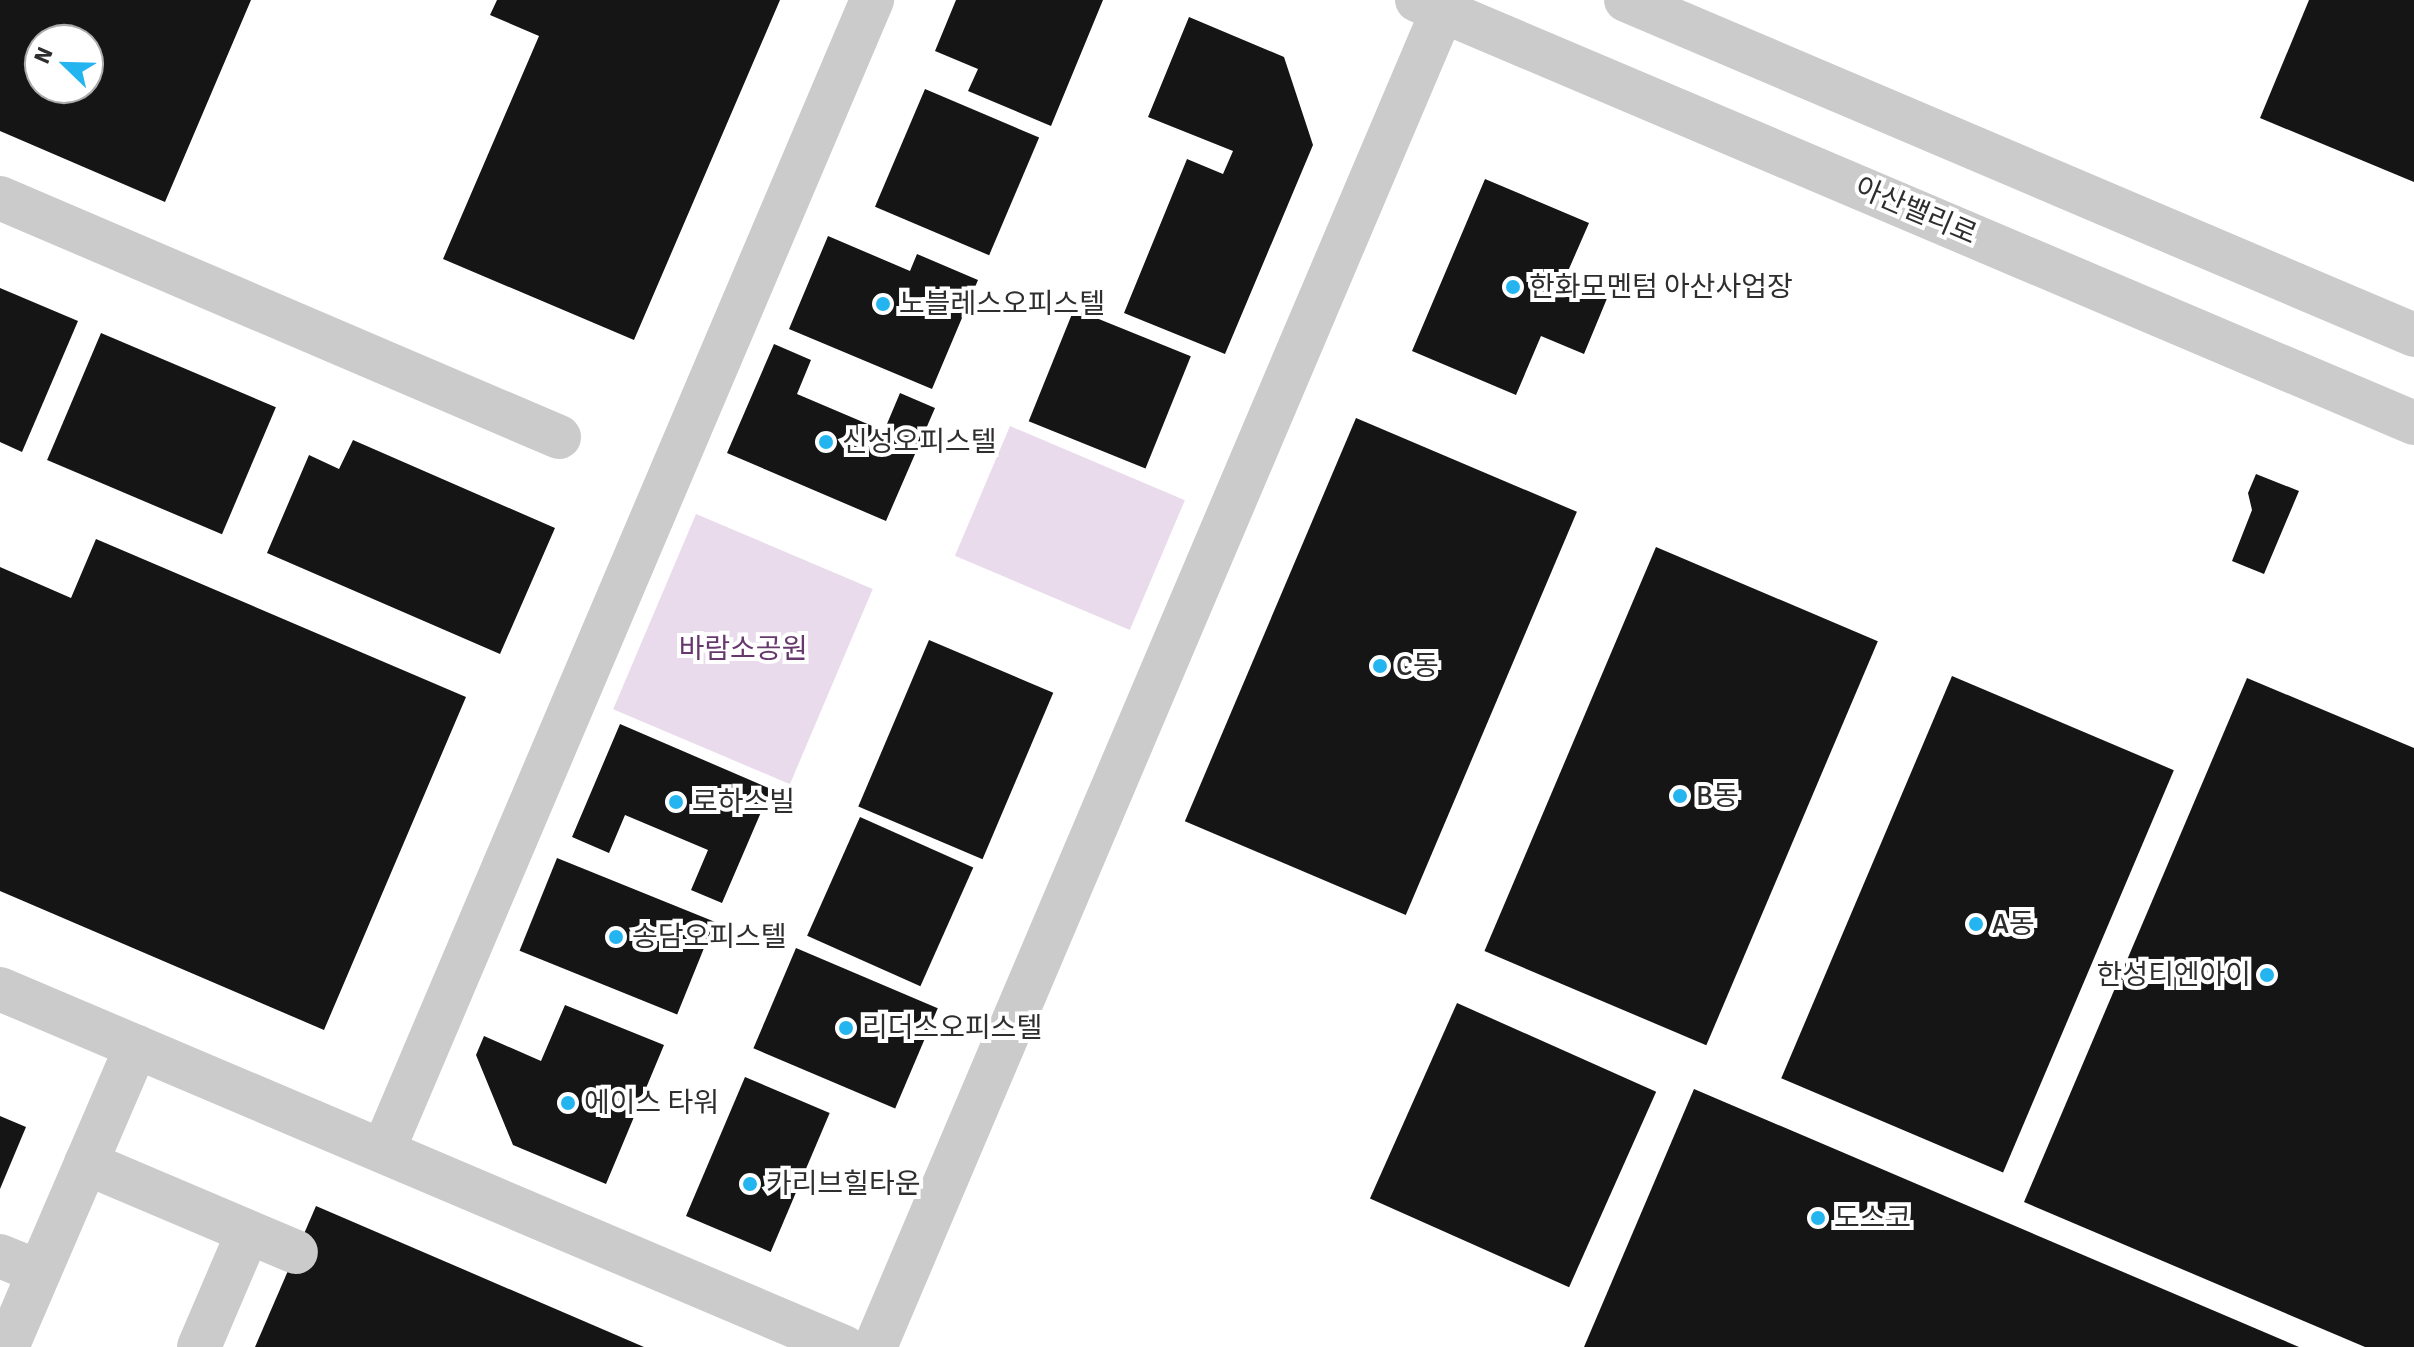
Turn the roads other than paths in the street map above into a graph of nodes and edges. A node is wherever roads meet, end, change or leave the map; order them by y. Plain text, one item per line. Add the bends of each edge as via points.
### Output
1 (872, 0) edge
2 (1626, 0) edge
3 (1435, 4) edge
4 (0, 198) edge
5 (2414, 335) edge
6 (2414, 423) edge
7 (559, 437) dead end
8 (0, 989) edge
9 (136, 1047) junction
10 (383, 1151) junction
11 (86, 1163) junction
12 (248, 1232) junction
13 (296, 1252) dead end
14 (0, 1256) edge
15 (39, 1272) junction
16 (7, 1347) edge
17 (199, 1347) edge
18 (844, 1347) edge
19 (875, 1347) edge

1 - 10 street
2 - 5 street
3 - 6 street, 아산밸리로
3 - 19 street
4 - 7 street
8 - 9 street
9 - 10 street
9 - 11 street
10 - 18 street
11 - 12 street
11 - 15 street
12 - 13 street
12 - 17 street
14 - 15 street
15 - 16 street

